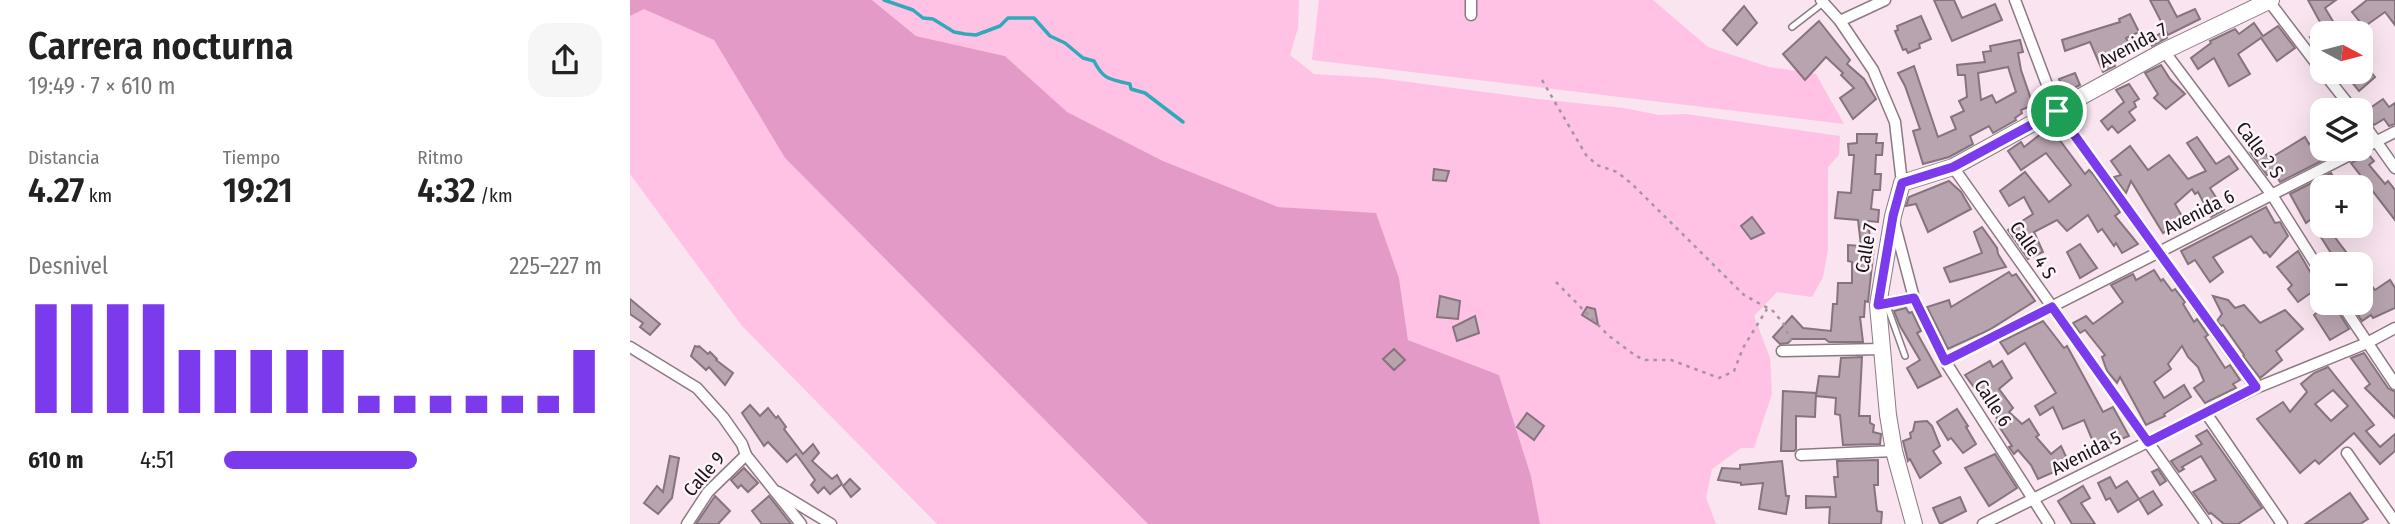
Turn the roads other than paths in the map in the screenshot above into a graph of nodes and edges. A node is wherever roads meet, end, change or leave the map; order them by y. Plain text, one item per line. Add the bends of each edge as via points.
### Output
1 (1471, 0) edge
2 (1885, 0) edge
3 (2015, 0) edge
4 (2269, 0) edge
5 (1822, 1) edge
6 (1471, 15) dead end
7 (1840, 21) junction
8 (1792, 27) dead end
9 (2164, 51) junction
10 (2310, 54) edge
11 (2333, 84) edge
12 (2344, 98) edge
13 (2057, 111) junction
14 (2395, 132) edge
15 (2373, 136) edge
16 (2377, 141) junction
17 (1953, 167) junction
18 (2395, 169) edge
19 (1902, 183) junction
20 (2272, 195) junction
21 (1893, 216) junction
22 (2158, 253) junction
23 (2310, 255) edge
24 (1914, 298) junction
25 (1882, 304) junction
26 (2052, 307) junction
27 (2349, 315) edge
28 (2395, 328) edge
29 (2367, 343) junction
30 (630, 347) edge
31 (1882, 349) junction
32 (1782, 351) dead end
33 (1905, 356) dead end
34 (1945, 361) junction
35 (2395, 384) edge
36 (2256, 387) junction
37 (2206, 412) junction
38 (2148, 442) junction
39 (1894, 451) junction
40 (745, 452) junction
41 (2347, 453) dead end
42 (1801, 455) dead end
43 (770, 487) junction
44 (2033, 499) junction
45 (2395, 522) edge
46 (687, 524) edge
47 (801, 524) edge
48 (831, 524) edge
49 (1914, 524) edge
50 (1983, 524) edge
51 (2049, 524) edge
52 (2206, 524) edge
53 (2282, 524) edge

1 - 6 street
2 - 7 street
3 - 13 street
4 - 9 main road, Avenida 7
4 - 10 street
5 - 7 street, Calle 7
5 - 8 lane
7 - 19 street, Calle 7 via 1873,70 1895,122
9 - 13 main road, Avenida 7
9 - 20 street, Calle 2 S
11 - 12 street
13 - 17 main road, Avenida 7
13 - 22 street
14 - 16 street, Avenida 6
15 - 16 street
16 - 18 street
16 - 20 street, Avenida 6
17 - 19 main road, Avenida 7
17 - 26 street, Calle 4 S
19 - 21 main road, Calle 7
20 - 22 street, Avenida 6
20 - 23 street, Calle 2 S
21 - 24 street, Calle 6
21 - 25 main road, Calle 7
22 - 26 street, Avenida 6
22 - 36 street
24 - 25 street
24 - 34 street, Calle 6
25 - 31 main road, Calle 7
25 - 33 lane
26 - 34 street, Avenida 6
26 - 38 street, Calle 4 S
27 - 29 street
28 - 29 street, Avenida 5
29 - 35 street
29 - 36 street, Avenida 5
30 - 40 street via 697,388
31 - 32 street
31 - 39 main road, Calle 7
34 - 44 street, Calle 6
36 - 37 street, Avenida 5
37 - 38 street, Avenida 5
37 - 53 street
38 - 44 street, Avenida 5
38 - 52 street, Calle 4 S
39 - 42 street
39 - 49 main road, Calle 7
40 - 43 street
40 - 46 street, Calle 9 via 708,492
41 - 45 street
43 - 47 street
43 - 48 street
44 - 50 street, Avenida 5
44 - 51 street, Calle 6

